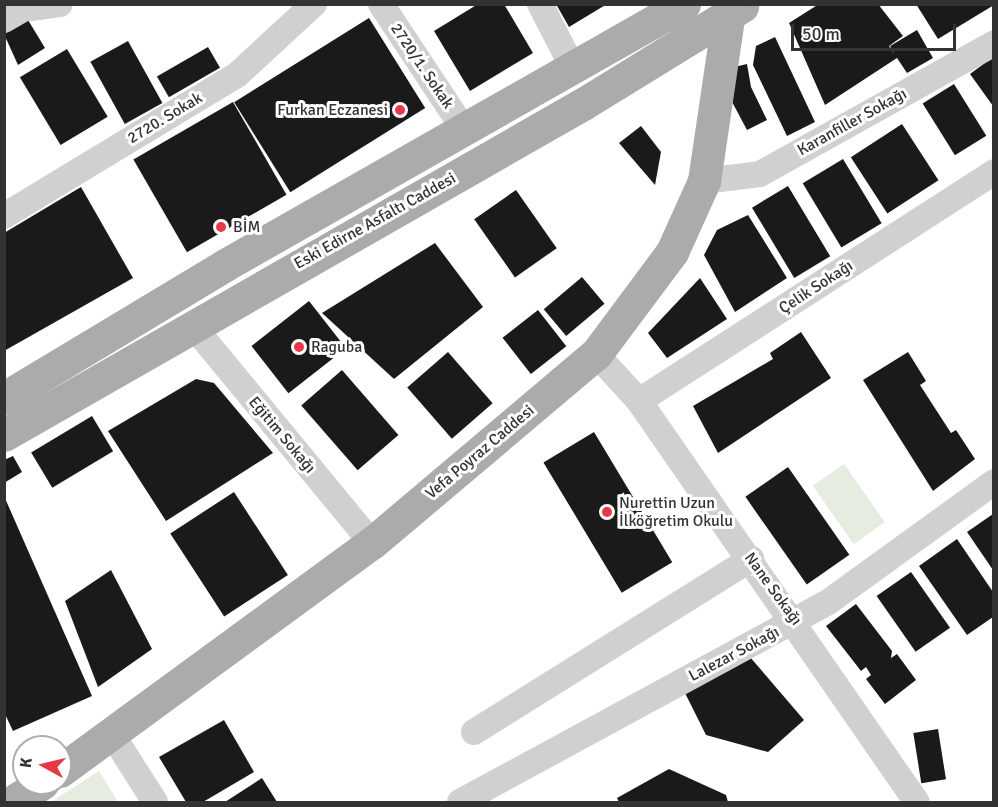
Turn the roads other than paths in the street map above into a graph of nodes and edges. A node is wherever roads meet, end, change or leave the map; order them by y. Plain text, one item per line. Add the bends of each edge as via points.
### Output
1 (60, 4) edge
2 (314, 4) edge
3 (381, 4) edge
4 (540, 4) edge
5 (684, 4) edge
6 (32, 6) edge
7 (734, 7) edge
8 (4, 20) edge
9 (993, 43) edge
10 (574, 70) junction
11 (463, 128) junction
12 (993, 172) edge
13 (704, 181) junction
14 (4, 216) edge
15 (193, 326) junction
16 (596, 354) junction
17 (4, 398) edge
18 (639, 401) junction
19 (4, 435) edge
20 (993, 483) edge
21 (372, 543) junction
22 (751, 559) junction
23 (795, 620) junction
24 (474, 732) dead end
25 (113, 736) junction
26 (72, 763) edge
27 (155, 802) edge
28 (460, 802) edge
29 (917, 802) edge

1 - 6 street
2 - 14 street, 2720. Sokak via 237,75
3 - 11 street, 2720/1. Sokak
4 - 10 street
5 - 10 main road
6 - 8 street
7 - 13 main road, Vefa Poyraz Caddesi
7 - 15 main road, Eski Edirne Asfaltı Caddesi via 583,104
9 - 13 street, Karanfiller Sokağı via 760,174
10 - 11 main road
11 - 17 main road
12 - 18 street, Çelik Sokağı
13 - 16 main road, Vefa Poyraz Caddesi via 672,252
15 - 19 main road, Eski Edirne Asfaltı Caddesi
15 - 21 street, Eğitim Sokağı
16 - 18 street, Nane Sokağı
16 - 21 main road, Vefa Poyraz Caddesi
18 - 22 street, Nane Sokağı
20 - 23 street, Lalezar Sokağı
21 - 25 main road, Vefa Poyraz Caddesi
22 - 23 street, Nane Sokağı
22 - 24 street
23 - 28 street, Lalezar Sokağı
23 - 29 street, Nane Sokağı
25 - 26 main road, Vefa Poyraz Caddesi
25 - 27 street

